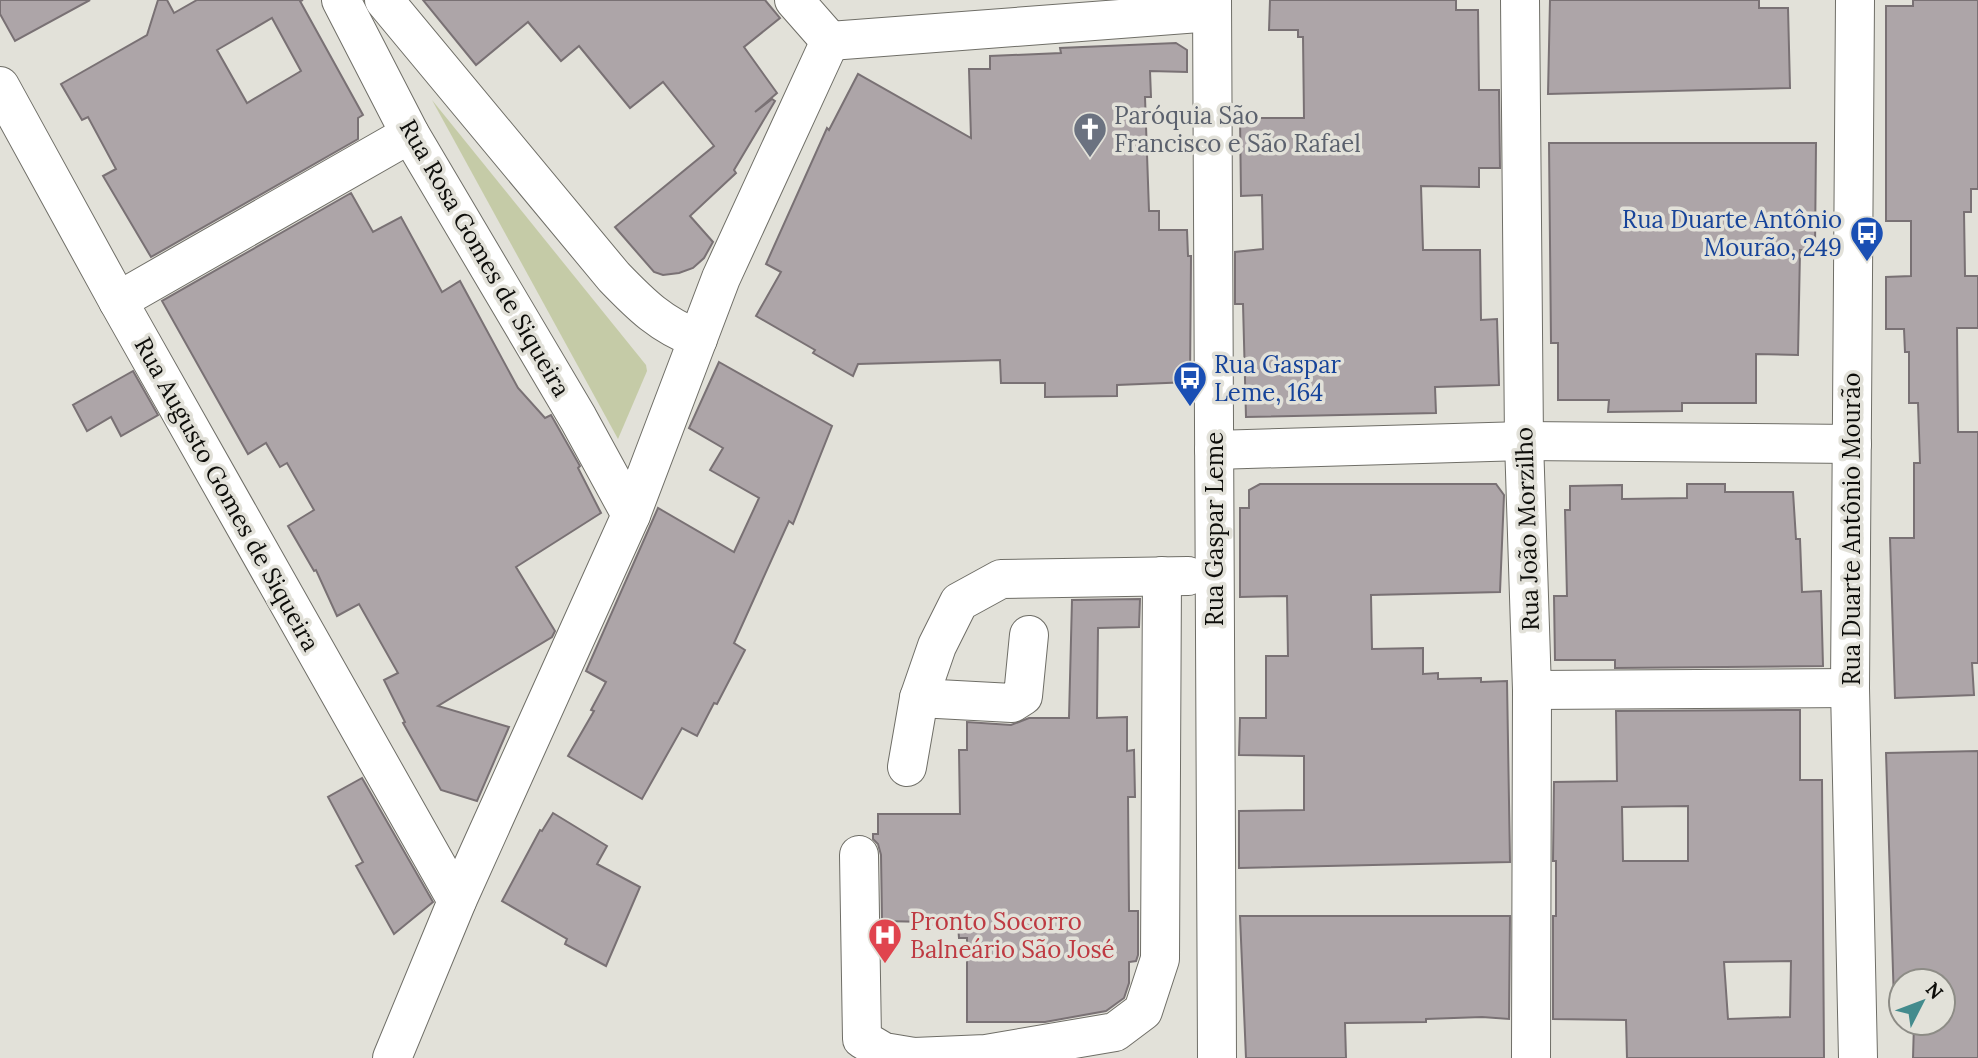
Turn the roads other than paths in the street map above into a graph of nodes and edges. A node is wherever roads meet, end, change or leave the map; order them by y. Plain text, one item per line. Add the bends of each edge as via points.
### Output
1 (341, 0) edge
2 (384, 0) edge
3 (794, 0) edge
4 (1520, 0) edge
5 (1855, 0) edge
6 (1212, 6) edge
7 (830, 41) junction
8 (0, 86) edge
9 (410, 134) junction
10 (118, 301) junction
11 (698, 339) junction
12 (1524, 441) junction
13 (1852, 444) junction
14 (1214, 450) junction
15 (631, 515) junction
16 (1163, 576) junction
17 (1214, 576) junction
18 (1030, 635) dead end
19 (1850, 688) junction
20 (1532, 690) junction
21 (919, 698) junction
22 (907, 767) dead end
23 (859, 855) dead end
24 (457, 901) junction
25 (392, 1058) edge
26 (1217, 1058) edge
27 (1531, 1058) edge
28 (1858, 1058) edge

1 - 9 street, Rua Rosa Gomes de Siqueira
2 - 11 street via 614,277 650,313
3 - 7 street
4 - 12 street, Rua João Morzilho
5 - 13 street, Rua Duarte Antônio Mourão
6 - 7 street
6 - 14 street, Rua Gaspar Leme
7 - 11 street via 721,278
8 - 10 street, Rua Augusto Gomes de Siqueira
9 - 10 street
9 - 15 street, Rua Rosa Gomes de Siqueira
10 - 24 street, Rua Augusto Gomes de Siqueira
11 - 15 street
12 - 13 street
12 - 14 street
12 - 20 street, Rua João Morzilho
13 - 19 street, Rua Duarte Antônio Mourão
14 - 17 street, Rua Gaspar Leme
15 - 24 street
16 - 17 street
16 - 21 street via 1001,579 960,602 937,646
16 - 23 street via 1160,959 1143,1011 1115,1032 986,1054 914,1057 884,1052 862,1039
17 - 26 street, Rua Gaspar Leme
18 - 21 street via 1023,696 1012,703
19 - 20 street
19 - 28 street, Rua Duarte Antônio Mourão
20 - 27 street, Rua João Morzilho
21 - 22 street
24 - 25 street

